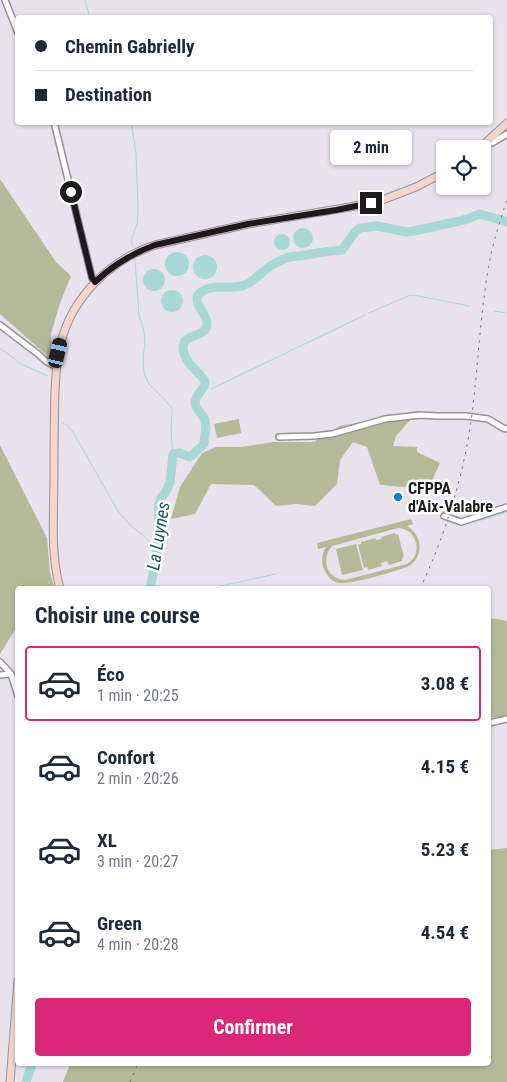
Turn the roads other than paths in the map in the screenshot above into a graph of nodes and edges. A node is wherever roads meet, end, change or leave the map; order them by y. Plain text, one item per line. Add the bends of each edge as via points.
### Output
1 (5, 0) edge
2 (15, 25) edge
3 (507, 121) edge
4 (55, 125) edge
5 (507, 134) edge
6 (489, 140) edge
7 (492, 143) dead end
8 (436, 176) edge
9 (95, 282) junction
10 (0, 325) edge
11 (57, 367) junction
12 (507, 429) edge
13 (279, 437) dead end
14 (507, 508) edge
15 (444, 516) dead end
16 (59, 586) edge
17 (0, 662) edge
18 (11, 674) junction
19 (0, 675) edge
20 (15, 687) edge
21 (507, 719) edge
22 (491, 723) edge
23 (15, 1019) edge
24 (10, 1082) edge

1 - 2 street
3 - 6 main road
4 - 9 street
5 - 7 street
8 - 9 main road via 382,200 155,245 130,256
9 - 11 main road via 67,325
10 - 11 street
11 - 16 main road via 53,544
12 - 13 street via 488,419 420,415 385,419 332,434
14 - 15 street via 461,522
17 - 18 street
18 - 19 street
18 - 20 street
21 - 22 street
23 - 24 main road

